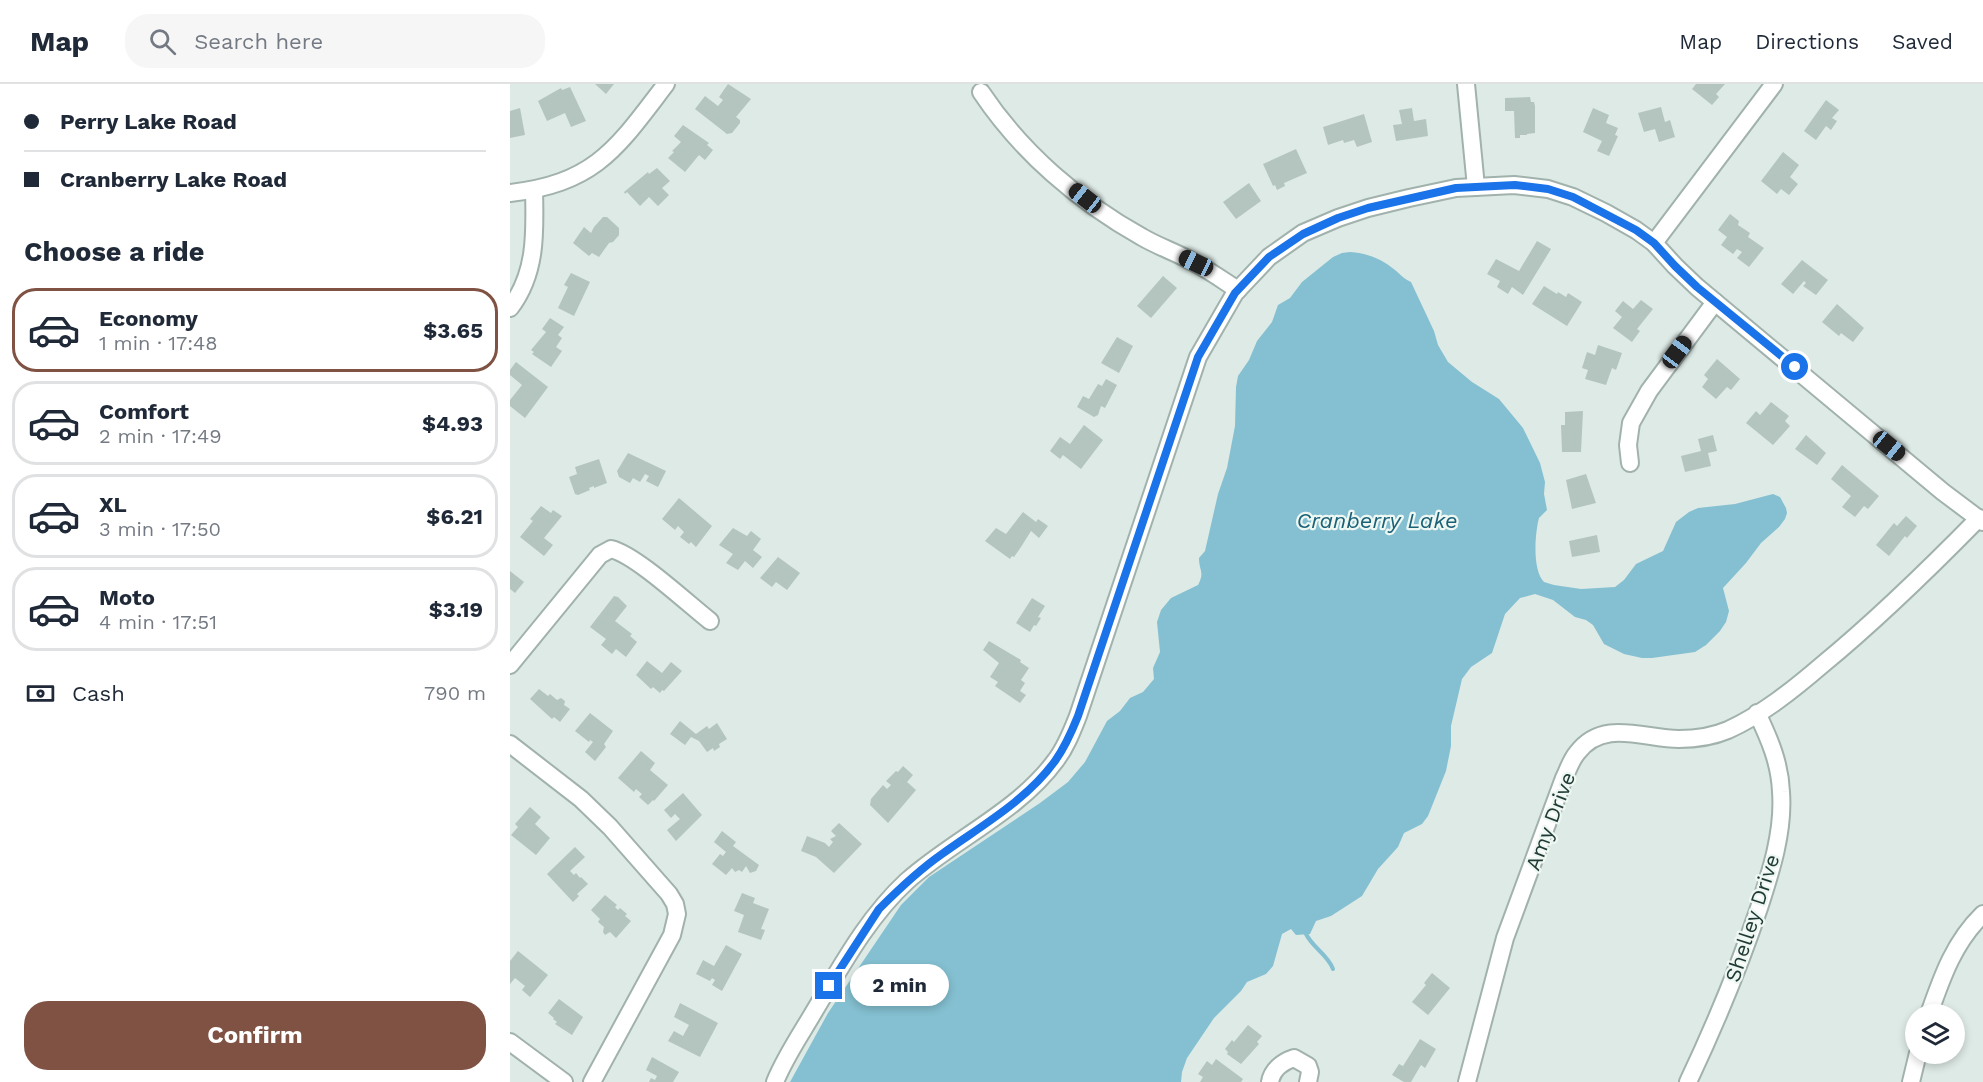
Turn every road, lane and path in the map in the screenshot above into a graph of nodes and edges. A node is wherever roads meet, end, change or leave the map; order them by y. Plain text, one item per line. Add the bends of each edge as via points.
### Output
1 (666, 84) edge
2 (1466, 84) edge
3 (1774, 84) edge
4 (981, 92) dead end
5 (1476, 187) junction
6 (534, 190) junction
7 (510, 193) edge
8 (1654, 243) junction
9 (1238, 290) junction
10 (1715, 302) junction
11 (510, 308) edge
12 (1630, 463) dead end
13 (1981, 520) edge
14 (710, 621) dead end
15 (510, 665) edge
16 (1757, 713) junction
17 (510, 744) edge
18 (1983, 914) edge
19 (1933, 1004) edge
20 (510, 1042) edge
21 (1915, 1064) edge
22 (564, 1082) edge
23 (592, 1082) edge
24 (775, 1082) edge
25 (1270, 1082) edge
26 (1308, 1082) edge
27 (1467, 1082) edge
28 (1688, 1082) edge
29 (1911, 1082) edge

1 - 6 street via 612,152 573,177
2 - 5 street
3 - 8 street
4 - 9 street via 1020,143 1102,212
5 - 8 street via 1515,185 1548,189 1626,224
5 - 9 street via 1409,198 1338,218 1303,234 1269,257
6 - 7 street
6 - 11 street via 532,260 524,285
8 - 10 street
9 - 24 street via 1198,357 1068,740 1036,783 908,880 879,909 829,986
10 - 12 street via 1648,391 1631,423
10 - 13 street
13 - 16 street, Amy Drive via 1861,633
14 - 15 street via 642,567 611,549 600,555
16 - 27 street, Amy Drive via 1728,730 1707,736 1679,739 1625,732 1603,734 1577,753 1564,778 1505,938
16 - 28 street, Shelley Drive via 1775,755 1782,792 1772,869 1748,941
17 - 23 street via 610,827 669,894 677,909 672,934
18 - 19 street via 1951,956
20 - 22 street
21 - 29 street
25 - 26 street via 1277,1068 1294,1058 1308,1066

